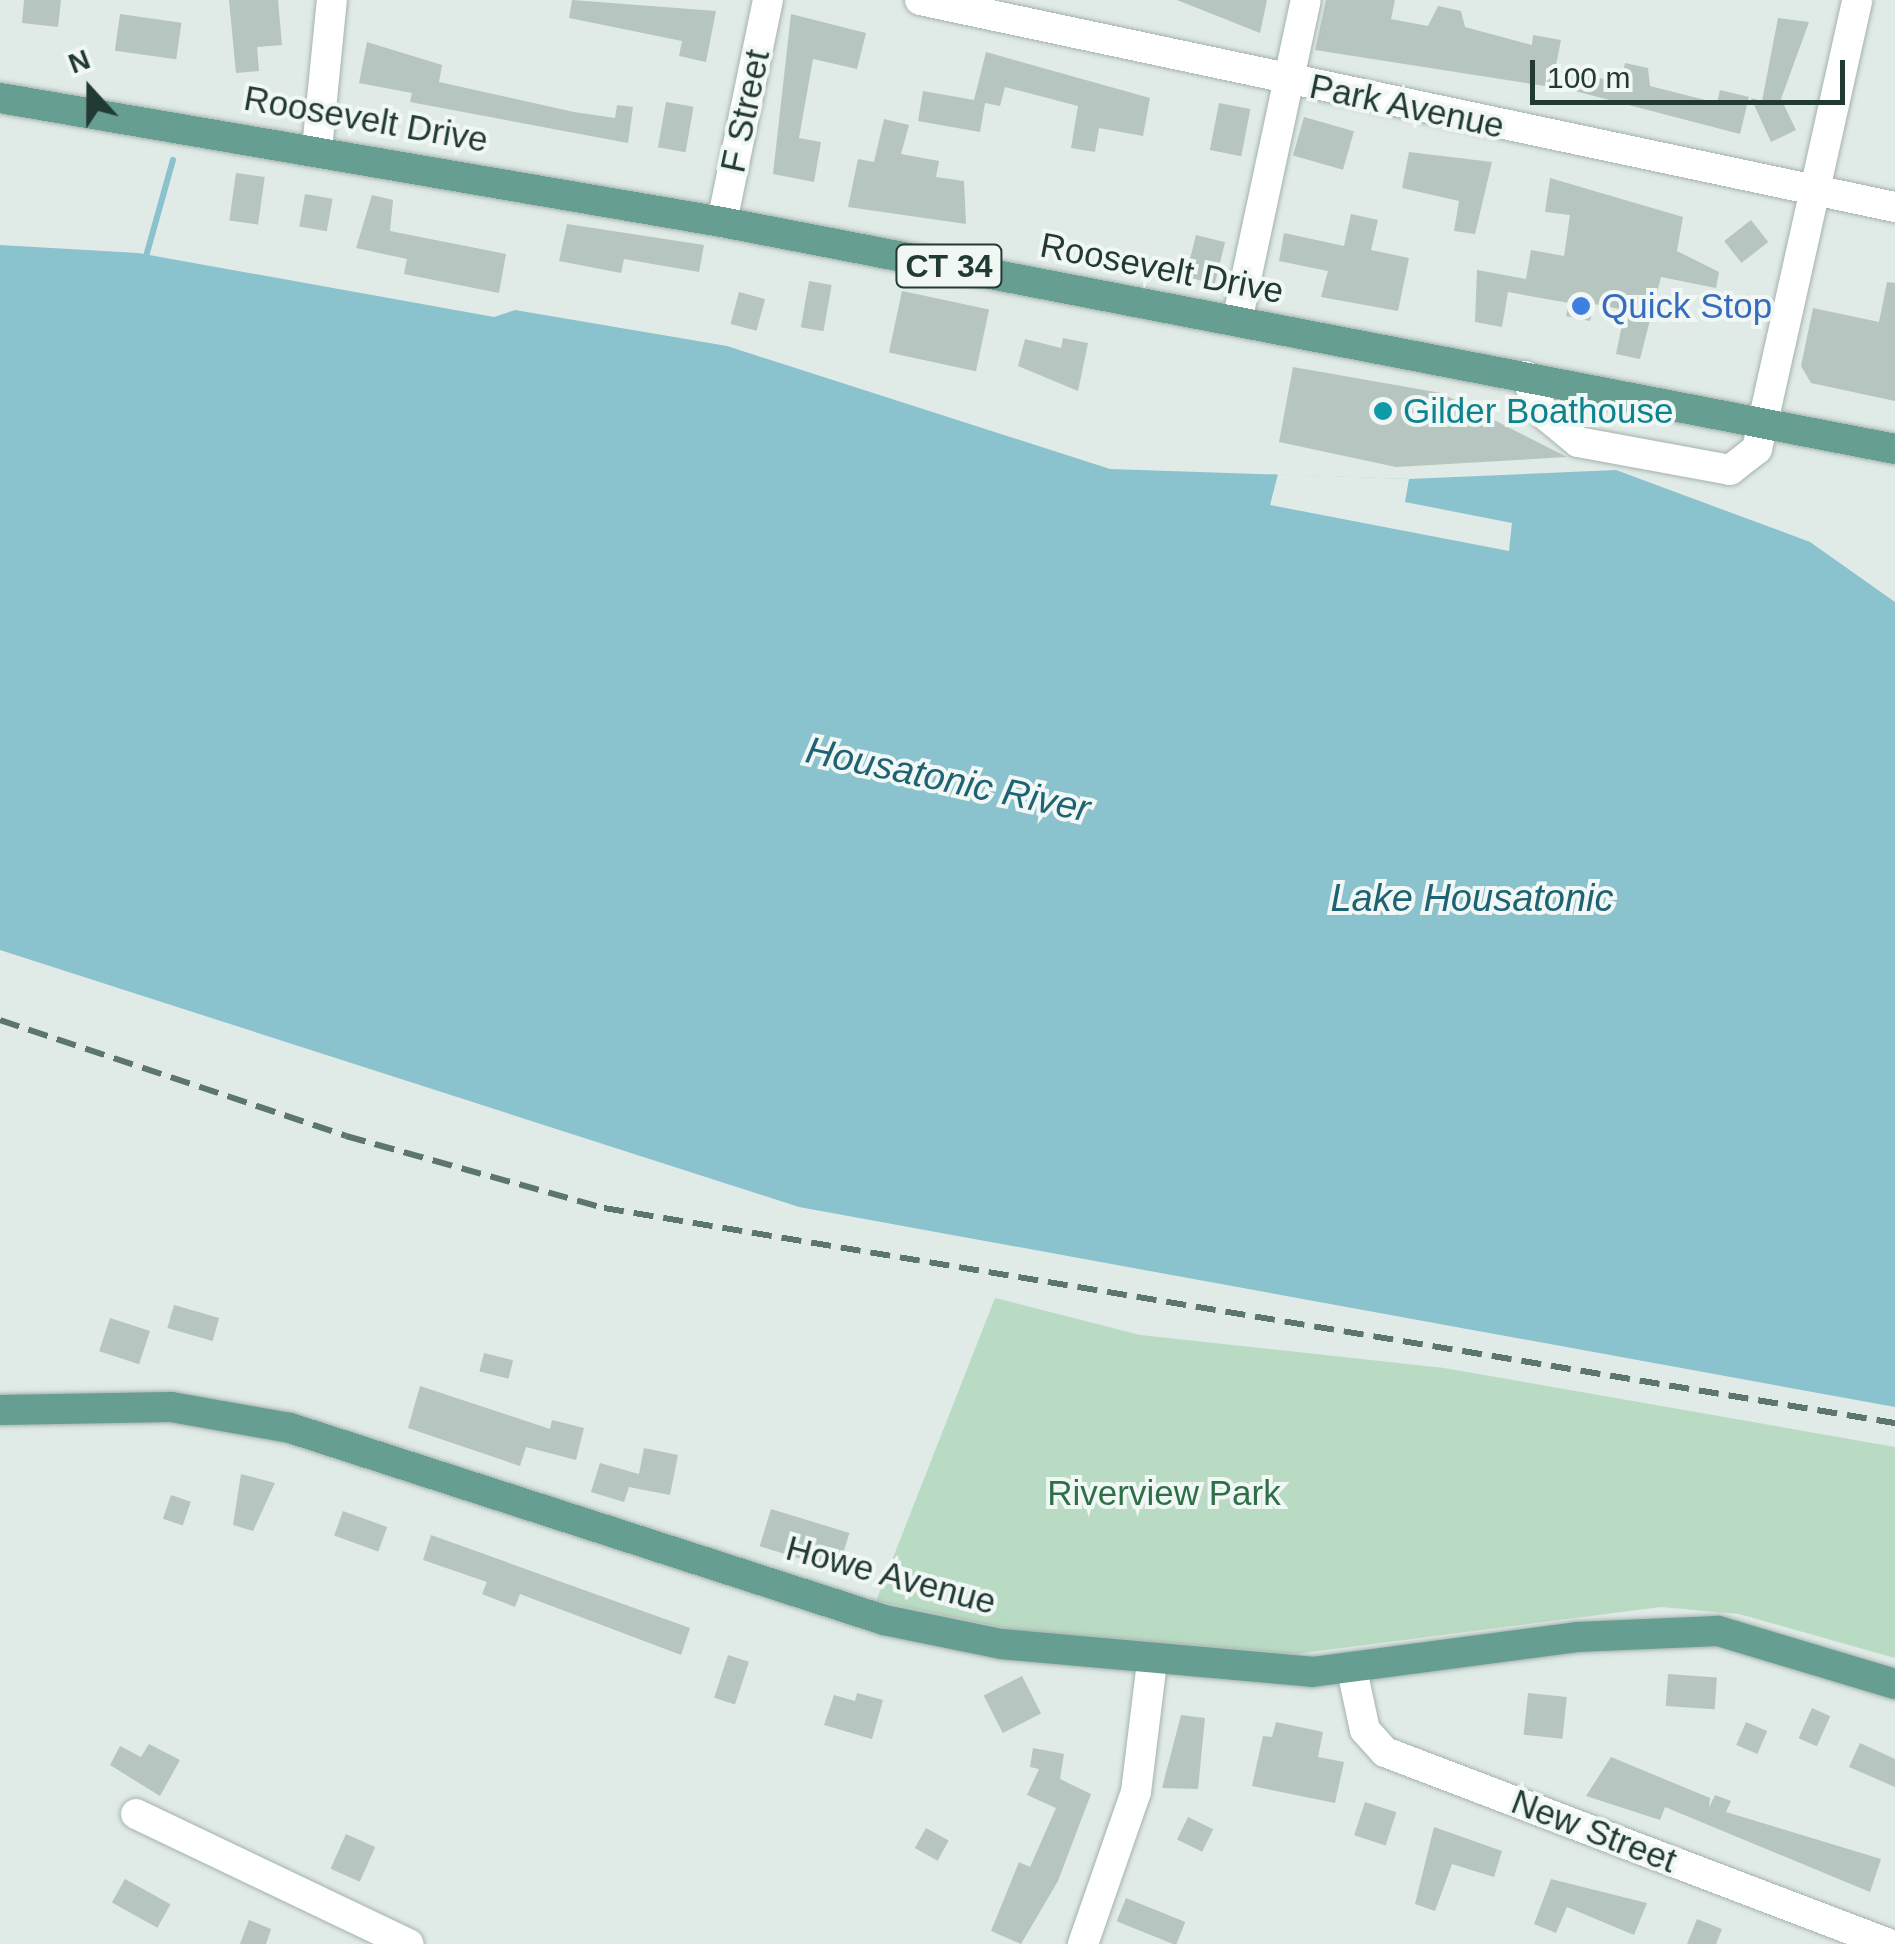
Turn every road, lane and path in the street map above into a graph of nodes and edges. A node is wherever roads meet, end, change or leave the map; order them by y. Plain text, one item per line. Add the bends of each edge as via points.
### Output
1 (332, 0) edge
2 (768, 0) edge
3 (920, 0) edge
4 (1306, 0) edge
5 (1858, 0) edge
6 (1289, 81) junction
7 (0, 98) edge
8 (317, 148) junction
9 (1814, 190) junction
10 (1895, 207) edge
11 (722, 222) junction
12 (1237, 321) junction
13 (1525, 376) junction
14 (1763, 422) junction
15 (1895, 450) edge
16 (0, 1410) edge
17 (1152, 1662) junction
18 (1352, 1670) junction
19 (1895, 1684) edge
20 (136, 1814) dead end
21 (409, 1944) edge
22 (1083, 1944) edge
23 (1889, 1944) edge

1 - 8 street
2 - 11 street, F Street
3 - 6 street, Park Avenue
4 - 6 street
5 - 9 street
6 - 9 street, Park Avenue
6 - 12 street
7 - 8 main road, Roosevelt Drive / CT 34
8 - 11 main road, Roosevelt Drive / CT 34
9 - 10 street, Park Avenue
9 - 14 street
11 - 12 main road, Roosevelt Drive / CT 34
12 - 13 main road, Roosevelt Drive / CT 34
13 - 14 main road, Roosevelt Drive / CT 34
13 - 14 street via 1544,414 1578,442 1730,470 1757,449
14 - 15 main road, Roosevelt Drive / CT 34
16 - 17 main road, Howe Avenue via 171,1408 290,1428 884,1620
17 - 18 main road, Howe Avenue
17 - 22 street via 1136,1792
18 - 19 main road, Howe Avenue via 1677,1630 1764,1639
18 - 23 street, New Street via 1365,1730 1385,1752
20 - 21 street

